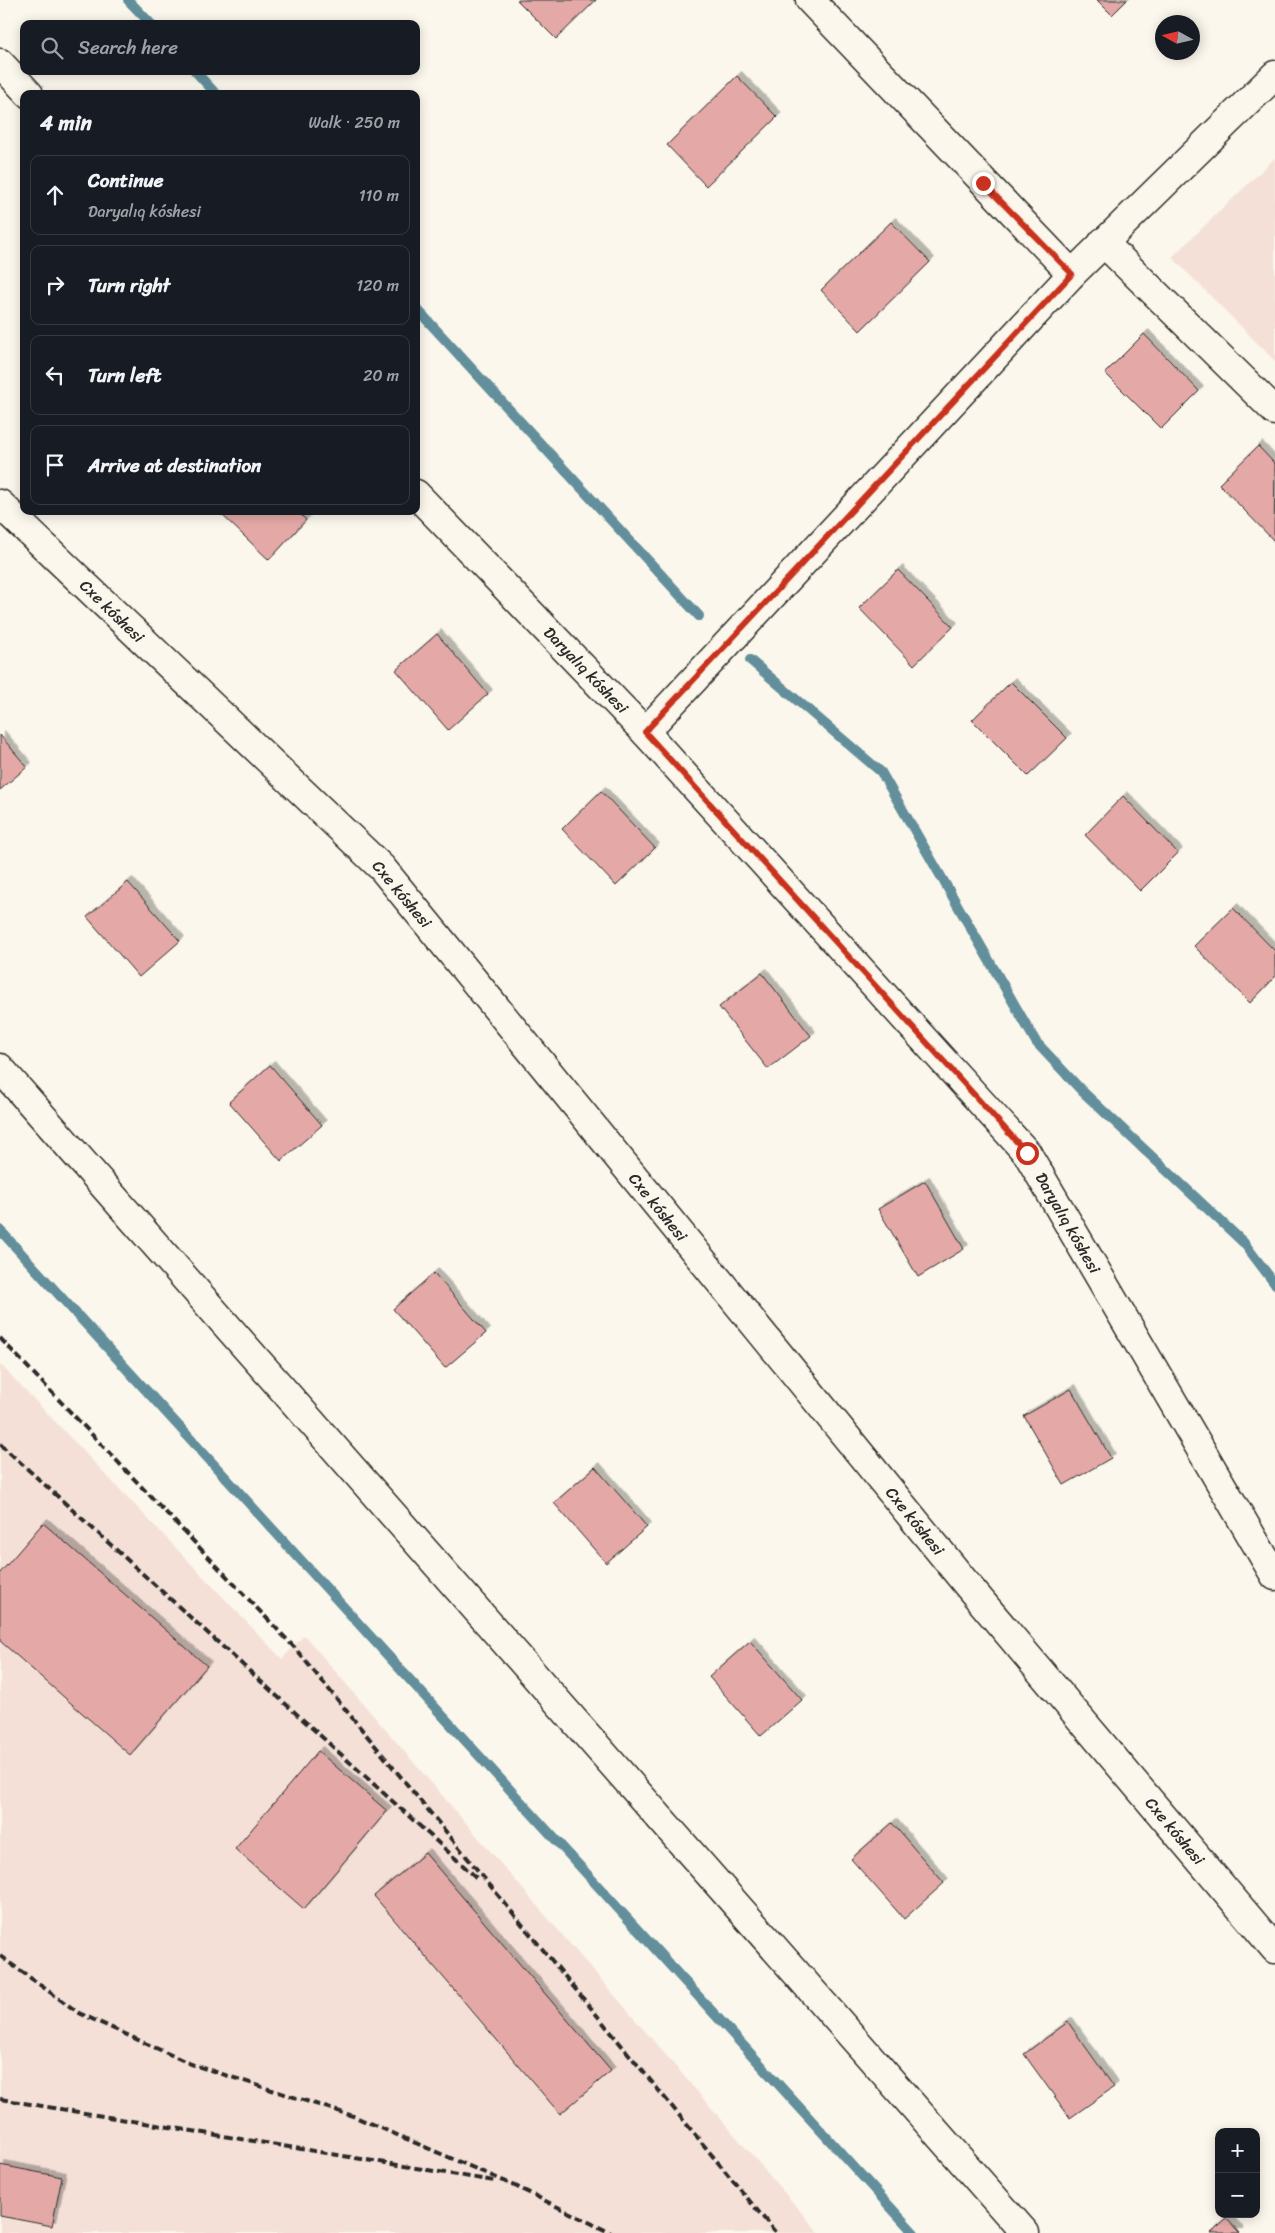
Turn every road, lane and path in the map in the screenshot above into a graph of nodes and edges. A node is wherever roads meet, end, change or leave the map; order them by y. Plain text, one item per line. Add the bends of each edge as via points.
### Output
1 (810, 0) edge
2 (0, 63) edge
3 (1275, 75) edge
4 (26, 90) edge
5 (1103, 242) junction
6 (1072, 274) junction
7 (1275, 411) edge
8 (420, 498) edge
9 (0, 504) edge
10 (645, 732) junction
11 (0, 1068) edge
12 (1275, 1576) edge
13 (1275, 1949) edge
14 (1024, 2233) edge

1 - 6 street
2 - 4 street
3 - 5 street
5 - 6 street
5 - 7 street
6 - 10 street
8 - 10 street, Daryalıq kóshesi
9 - 13 street, Cxe kóshesi via 382,868 969,1587
10 - 12 street, Daryalıq kóshesi via 1027,1153
11 - 14 street

